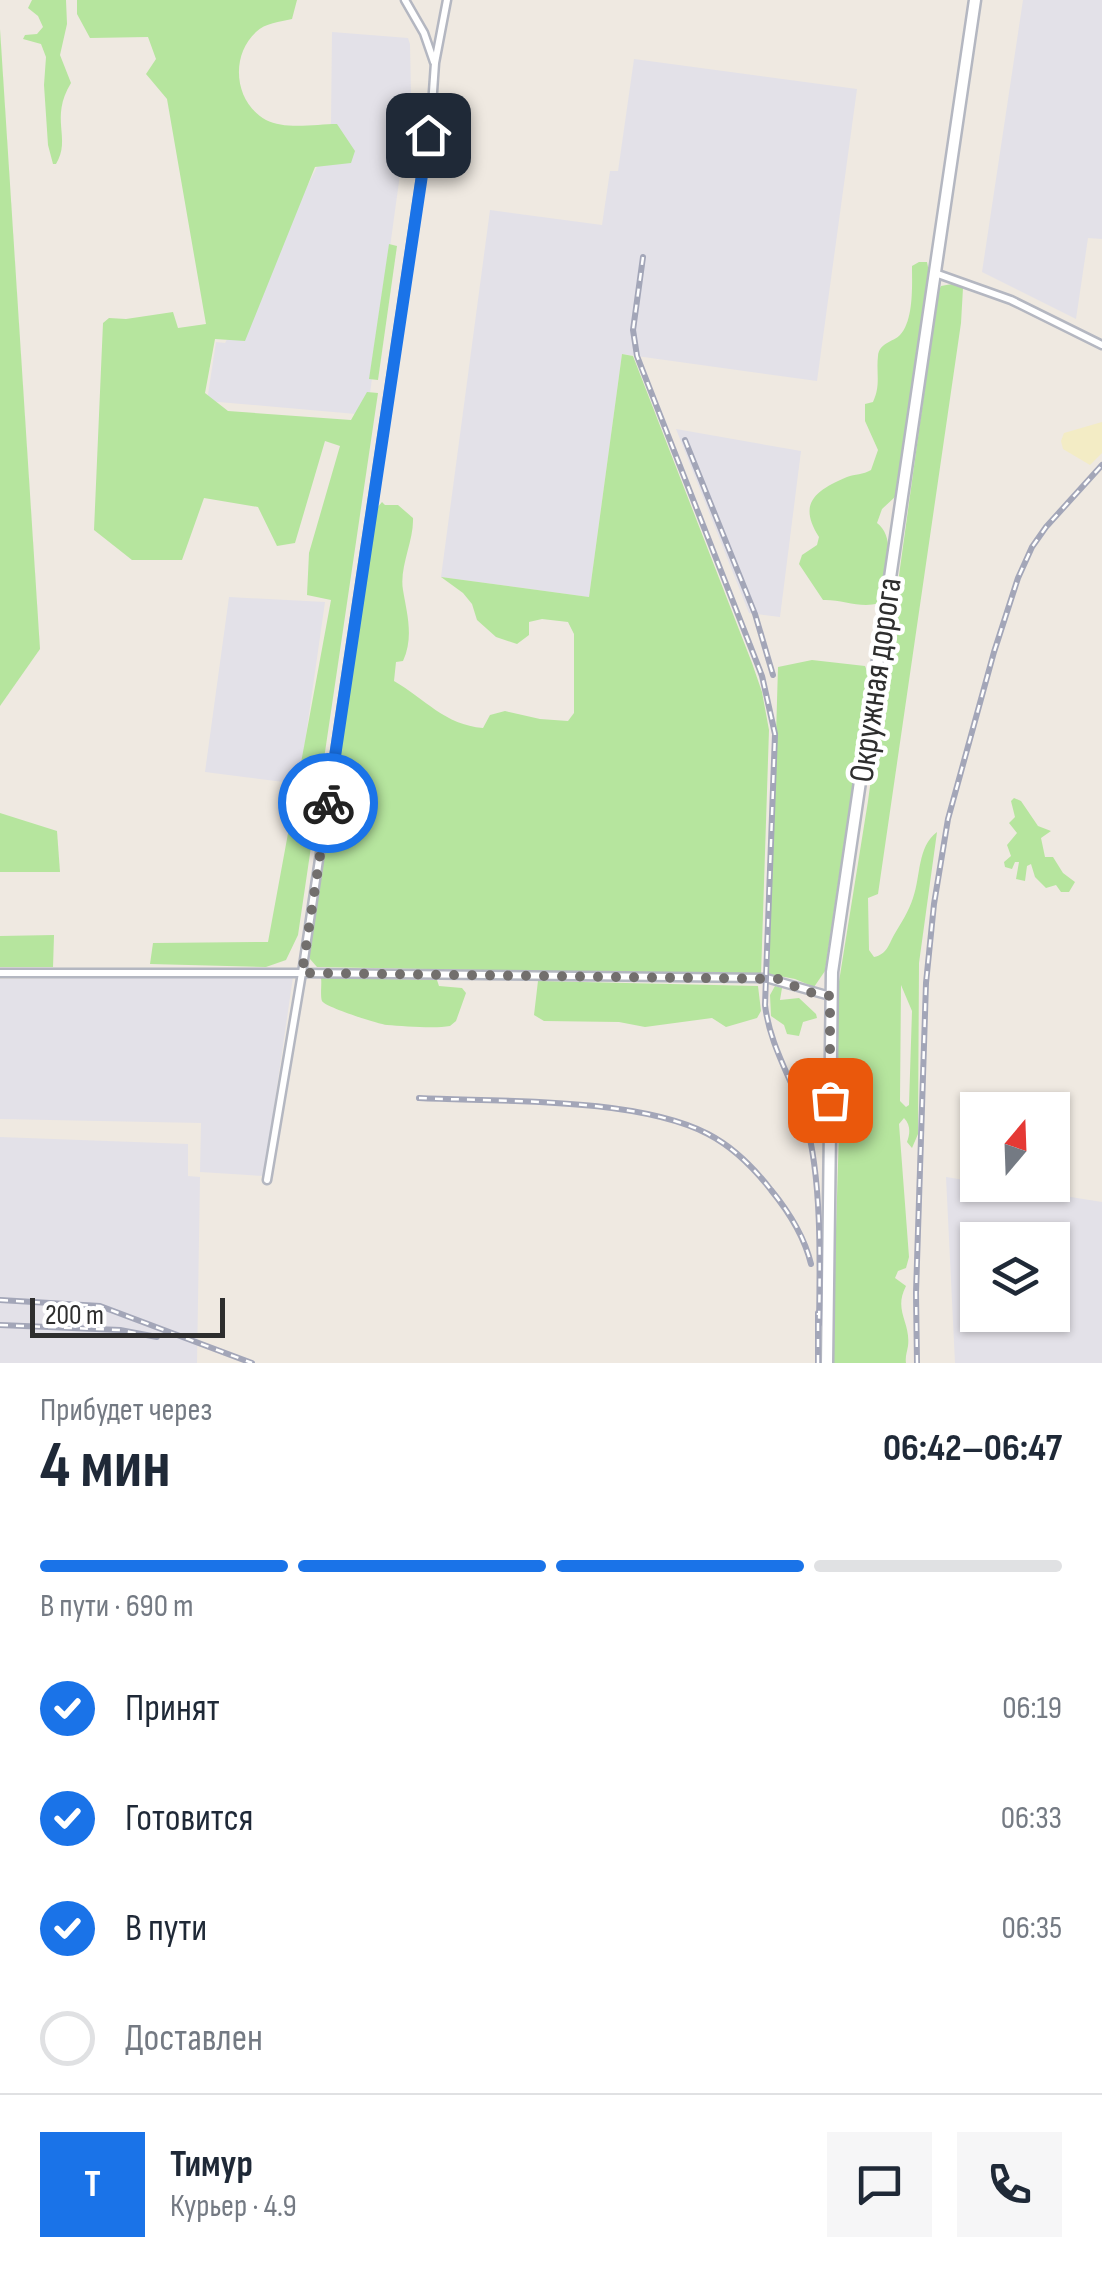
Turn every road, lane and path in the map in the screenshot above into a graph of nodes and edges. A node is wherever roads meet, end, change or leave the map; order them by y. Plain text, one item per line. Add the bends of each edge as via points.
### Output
1 (404, 0) edge
2 (447, 0) edge
3 (974, 0) edge
4 (435, 64) junction
5 (936, 273) junction
6 (1102, 345) edge
7 (0, 973) edge
8 (302, 973) junction
9 (830, 996) junction
10 (267, 1180) dead end
11 (827, 1363) edge

1 - 4 street
2 - 4 street
3 - 5 main road, Окружная дорога
4 - 8 street
5 - 6 street via 1011,300
5 - 9 main road, Окружная дорога
7 - 8 street
8 - 9 street via 766,978
8 - 10 street
9 - 11 main road, Окружная дорога

